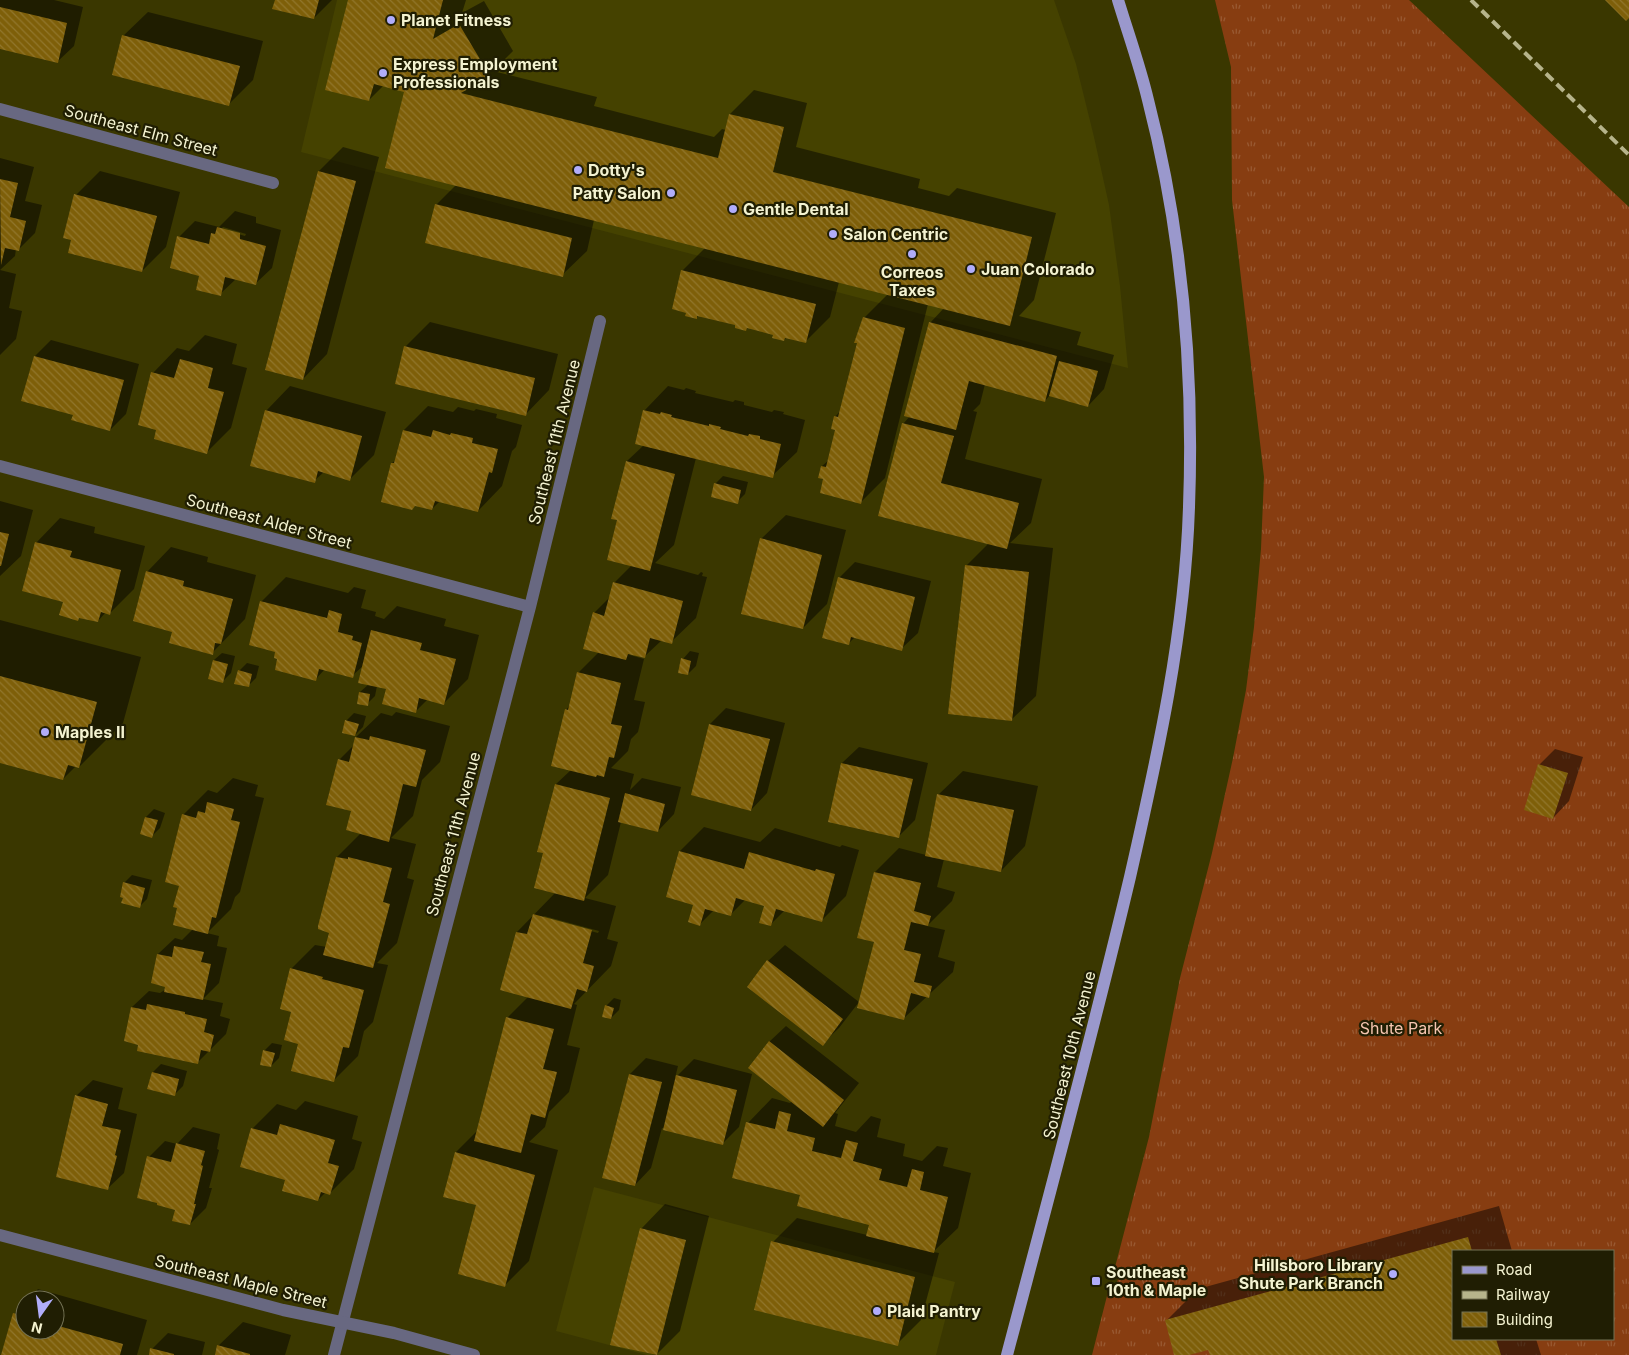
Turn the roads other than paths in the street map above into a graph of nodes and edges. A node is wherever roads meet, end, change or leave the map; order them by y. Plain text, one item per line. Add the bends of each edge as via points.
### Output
1 (1118, 0) edge
2 (0, 109) edge
3 (273, 183) dead end
4 (600, 321) dead end
5 (0, 466) edge
6 (530, 607) junction
7 (0, 1235) edge
8 (342, 1322) junction
9 (334, 1355) edge
10 (474, 1355) edge
11 (1007, 1355) edge

1 - 11 main road, Southeast 10th Avenue via 1148,99 1171,208 1181,275 1190,395 1186,568 1173,671 1156,761 1116,936
2 - 3 street, Southeast Elm Street
4 - 6 street, Southeast 11th Avenue
5 - 6 street, Southeast Alder Street
6 - 8 street, Southeast 11th Avenue
7 - 8 street, Southeast Maple Street via 283,1310
8 - 9 street, Southeast 11th Avenue
8 - 10 street, Southeast Maple Street

